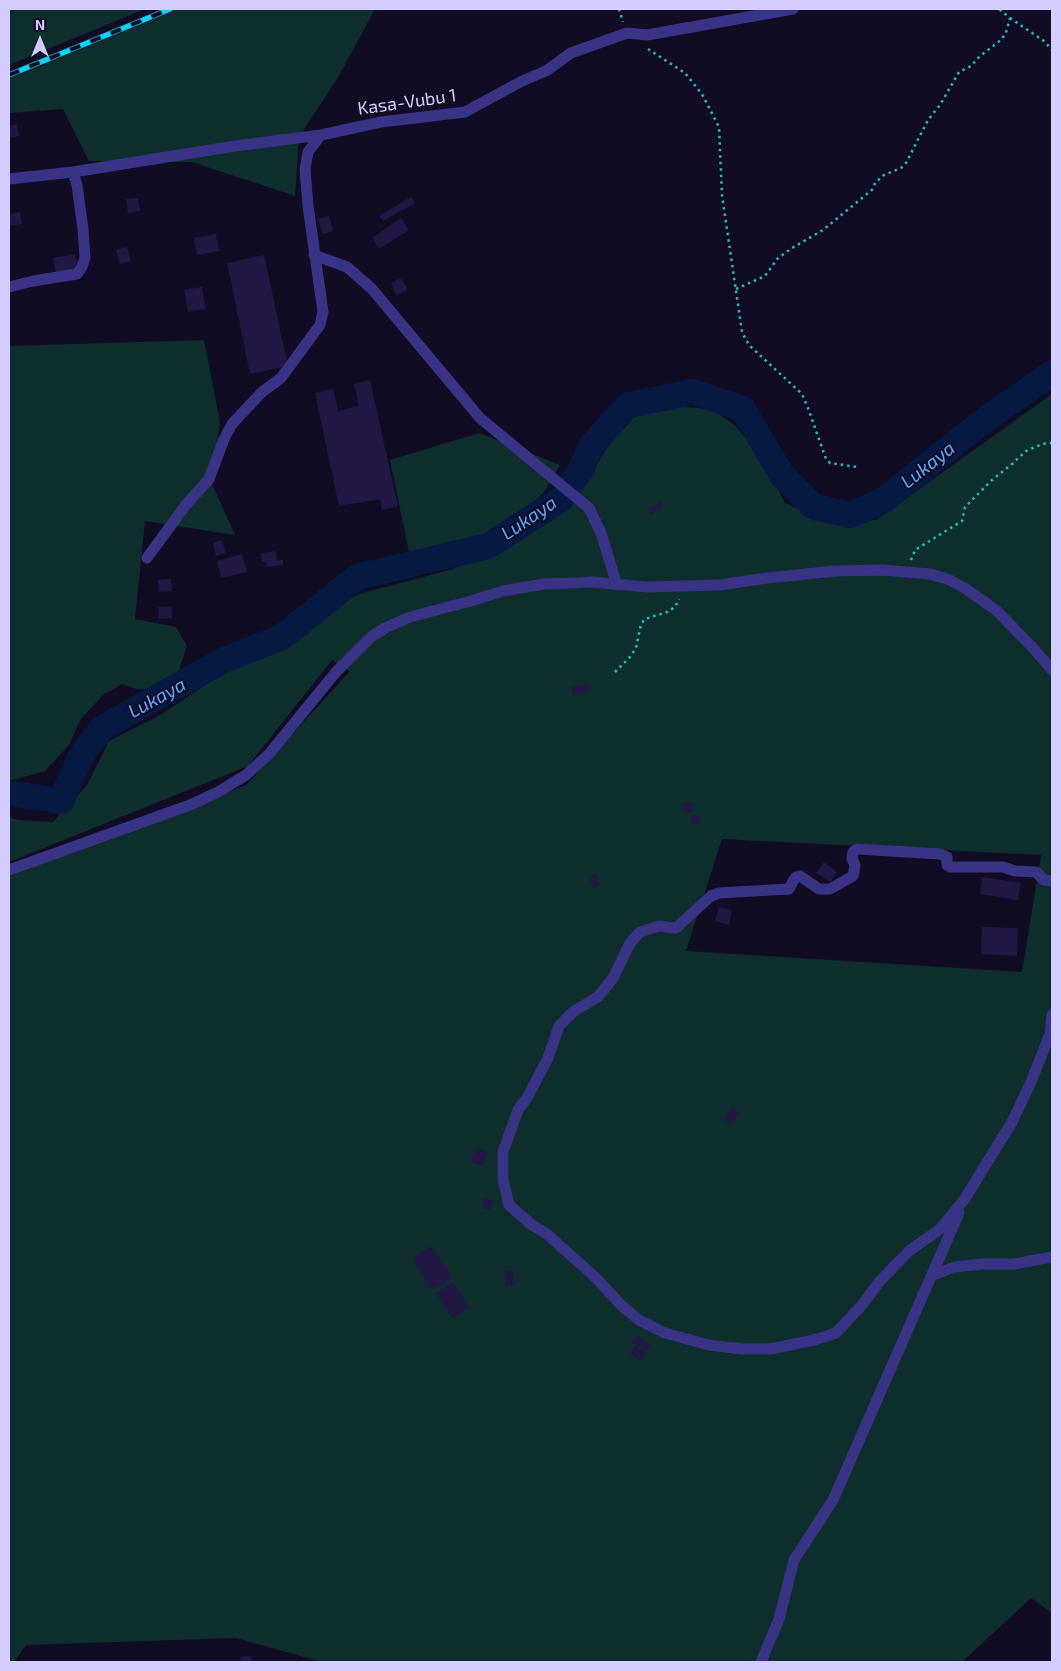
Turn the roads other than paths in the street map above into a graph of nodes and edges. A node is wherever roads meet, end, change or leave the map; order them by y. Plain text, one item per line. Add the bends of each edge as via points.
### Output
1 (793, 9) edge
2 (321, 135) junction
3 (73, 172) junction
4 (9, 179) edge
5 (314, 255) junction
6 (9, 287) edge
7 (147, 558) dead end
8 (617, 585) junction
9 (1052, 670) edge
10 (9, 870) edge
11 (1052, 881) edge
12 (1052, 1015) edge
13 (964, 1200) junction
14 (1052, 1257) edge
15 (931, 1276) junction
16 (761, 1662) edge

1 - 2 street, Kasa-Vubu 1 via 647,34 627,33 572,53 546,71 465,112 382,122
2 - 3 street, Kasa-Vubu 1
2 - 5 street via 308,152 305,169
3 - 4 street, Kasa-Vubu 1
3 - 6 street via 83,229 82,267 77,274
5 - 7 street via 323,312 320,325 281,378 262,392 232,424 210,479 185,506
5 - 8 street via 347,266 480,418 588,508 601,533
8 - 9 street via 720,585 836,571 930,574 950,580 982,600 1003,617
8 - 10 street via 592,582 544,584 503,591 410,617 385,628 371,637 336,672 274,748 246,775 190,805
11 - 13 street via 1044,880 1036,872 1003,867 950,867 947,857 940,854 864,849 853,852 853,876 830,889 819,889 800,876 796,877 790,889 715,894 676,928 659,926 640,932 630,942 613,978 599,996 559,1026 548,1058 518,1110 503,1152 509,1205 548,1234 639,1320 665,1332 709,1345 742,1349 770,1349 836,1333 880,1281 909,1251 940,1229
12 - 13 street via 1050,1034 1016,1114
13 - 15 street
14 - 15 street via 1014,1264 954,1267
15 - 16 street via 833,1500 794,1560 779,1618

